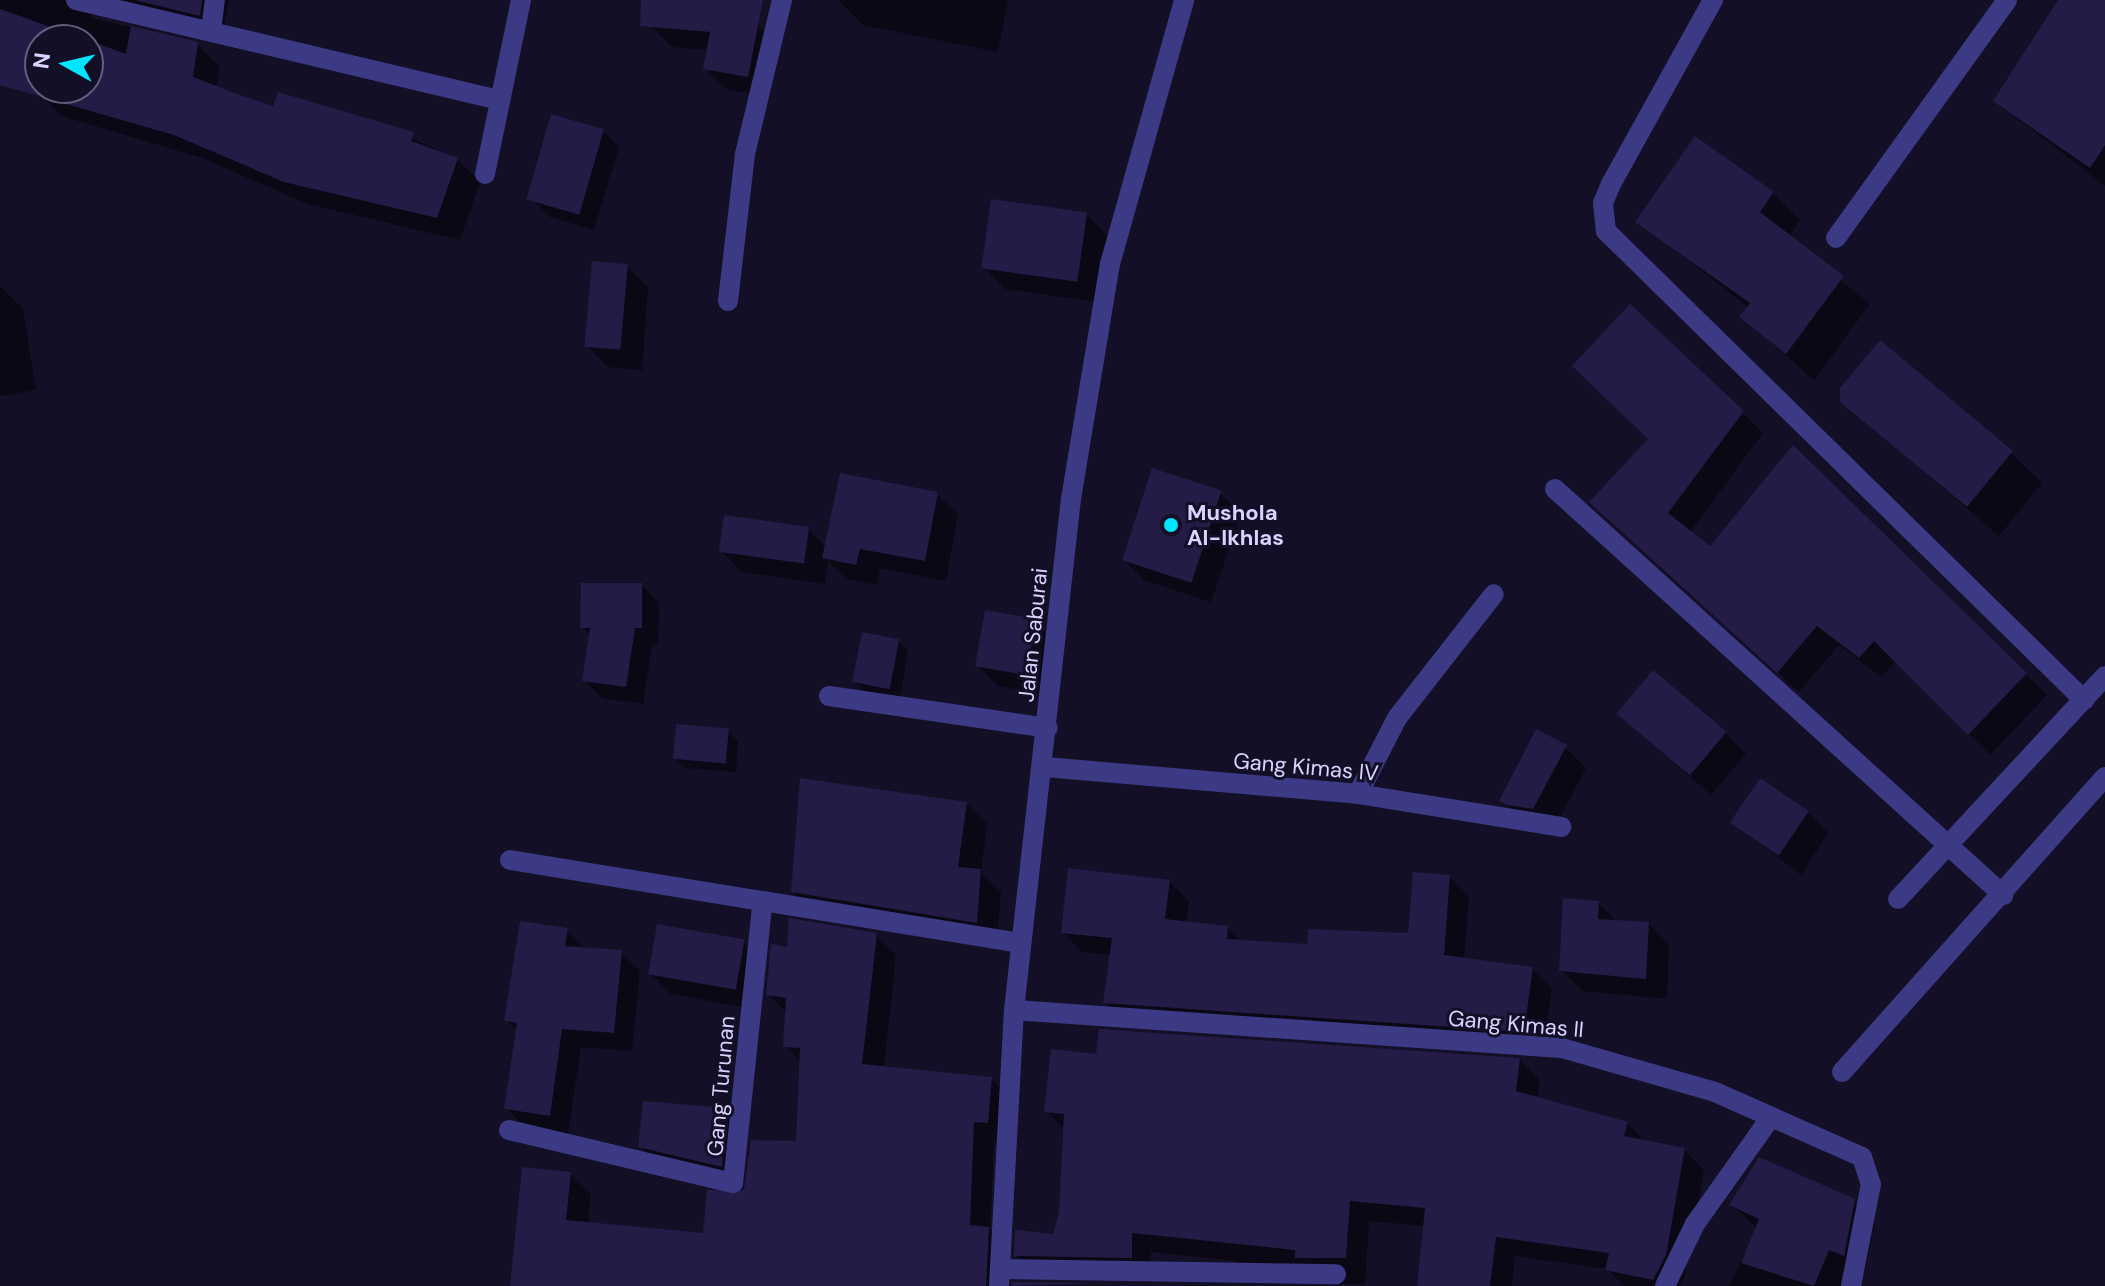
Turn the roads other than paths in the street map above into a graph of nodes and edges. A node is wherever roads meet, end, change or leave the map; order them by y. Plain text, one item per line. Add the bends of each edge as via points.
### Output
1 (76, 0) edge
2 (215, 0) edge
3 (521, 0) edge
4 (782, 0) edge
5 (1184, 0) edge
6 (1713, 0) edge
7 (2003, 1) edge
8 (211, 31) junction
9 (496, 99) junction
10 (485, 174) dead end
11 (1836, 238) dead end
12 (728, 301) dead end
13 (1555, 489) dead end
14 (1494, 594) dead end
15 (2105, 676) edge
16 (829, 696) dead end
17 (2084, 700) junction
18 (1048, 728) junction
19 (1045, 767) junction
20 (2105, 777) edge
21 (1358, 794) junction
22 (1561, 827) dead end
23 (1947, 839) junction
24 (510, 860) dead end
25 (2003, 895) junction
26 (1898, 899) dead end
27 (762, 906) junction
28 (1021, 943) junction
29 (1014, 1010) junction
30 (1842, 1072) dead end
31 (1769, 1120) junction
32 (509, 1130) dead end
33 (1336, 1274) dead end
34 (1000, 1277) edge
35 (1853, 1285) edge
36 (1665, 1286) edge

1 - 8 street
2 - 8 street
3 - 9 street
4 - 12 street via 745,154
5 - 18 street, Jalan Saburai via 1110,264 1071,499
6 - 17 street via 1611,184 1603,203 1606,231
7 - 11 street
8 - 9 street
9 - 10 street
13 - 23 street
14 - 21 street via 1397,718
15 - 17 street
16 - 18 street
17 - 23 street
18 - 19 street, Jalan Saburai
19 - 21 street, Gang Kimas IV
19 - 28 street, Jalan Saburai
20 - 25 street
21 - 22 street, Gang Kimas IV
23 - 25 street
23 - 26 street
24 - 27 street
25 - 30 street via 1923,973
27 - 28 street
27 - 32 street, Gang Turunan via 733,1183
28 - 29 street, Jalan Saburai
29 - 31 street, Gang Kimas II via 1562,1048 1715,1092
29 - 34 street, Jalan Saburai
31 - 35 street, Gang Kimas II via 1862,1157 1871,1172
31 - 36 street via 1695,1224
33 - 34 street

